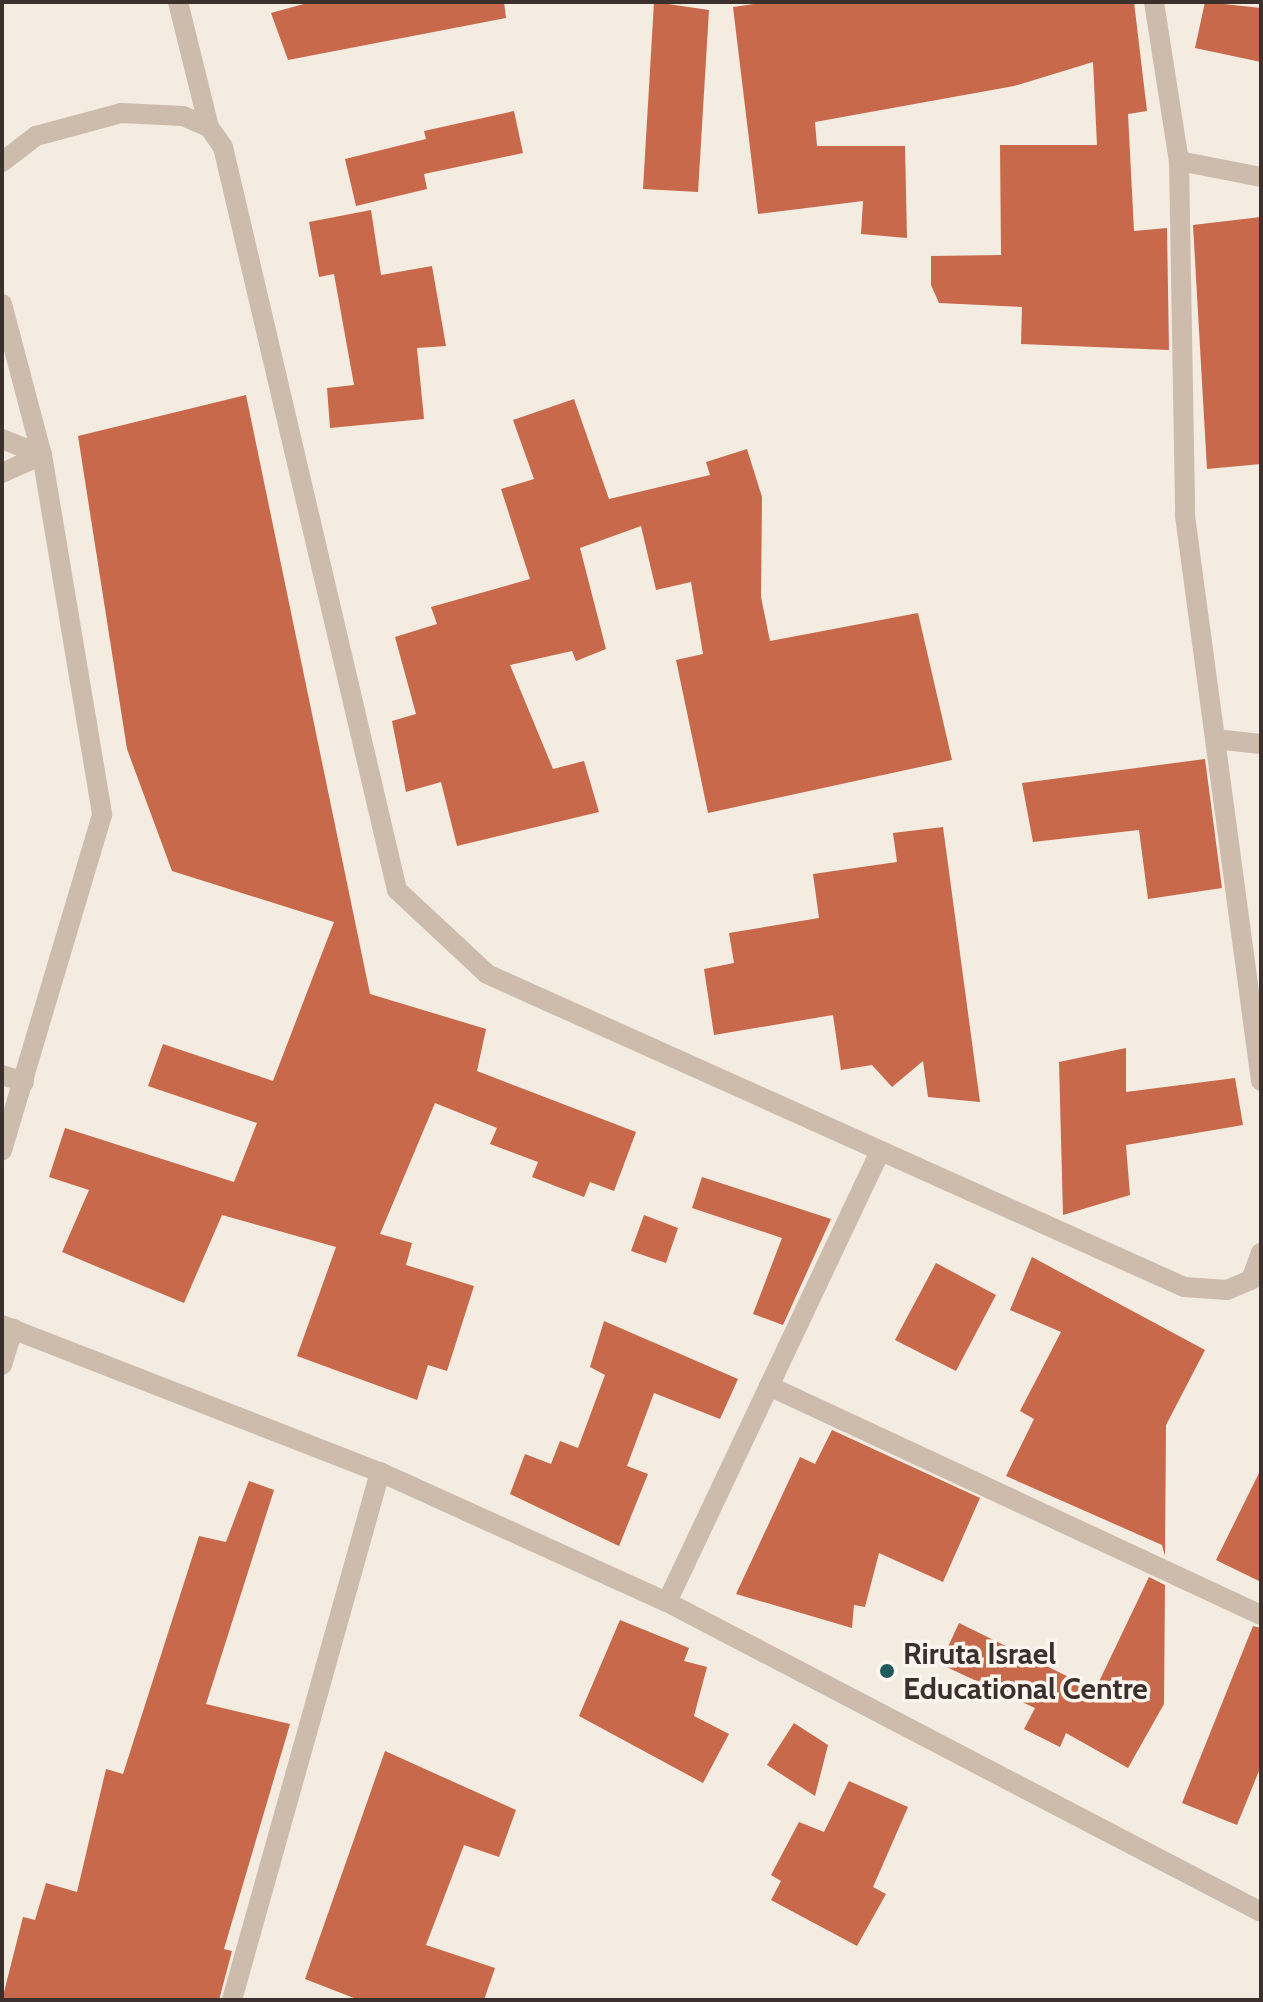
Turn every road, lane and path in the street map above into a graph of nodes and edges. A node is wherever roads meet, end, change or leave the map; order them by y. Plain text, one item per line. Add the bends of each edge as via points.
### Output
1 (178, 2) edge
2 (1154, 2) edge
3 (209, 127) junction
4 (1179, 161) junction
5 (2, 162) edge
6 (1261, 177) edge
7 (2, 304) edge
8 (2, 439) edge
9 (42, 455) junction
10 (2, 473) edge
11 (1215, 739) junction
12 (1261, 744) edge
13 (2, 1075) edge
14 (1261, 1081) edge
15 (24, 1082) junction
16 (2, 1150) edge
17 (880, 1151) junction
18 (1261, 1253) edge
19 (8, 1327) edge
20 (2, 1365) edge
21 (769, 1386) junction
22 (380, 1472) junction
23 (667, 1602) junction
24 (1261, 1615) edge
25 (1261, 1912) edge
26 (232, 2000) edge

1 - 3 street
2 - 4 street
3 - 5 street via 183,116 121,113 36,136
3 - 17 street via 223,147 397,890 487,974
4 - 6 street
4 - 11 street via 1185,516
7 - 9 street
8 - 9 street
9 - 10 street
9 - 15 street via 102,815
11 - 12 street
11 - 14 street
13 - 15 street
15 - 16 street
17 - 18 street via 1184,1287 1227,1290 1251,1280
17 - 21 street
19 - 20 street
19 - 22 street
21 - 23 street
21 - 24 street
22 - 23 street
22 - 26 street
23 - 25 street

